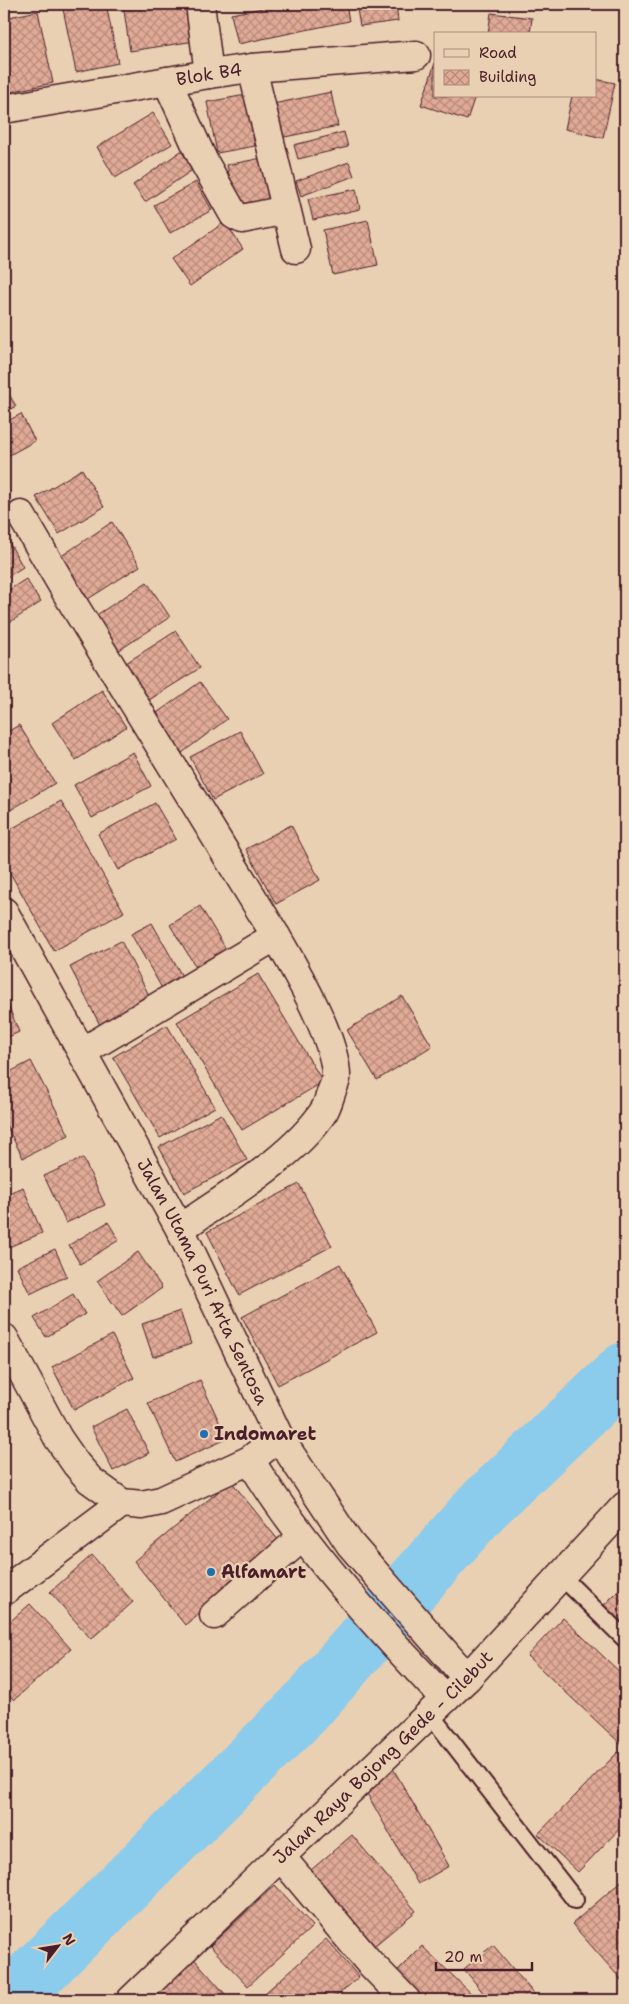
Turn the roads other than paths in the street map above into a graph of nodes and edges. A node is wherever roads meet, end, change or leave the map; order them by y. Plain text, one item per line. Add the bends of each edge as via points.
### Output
1 (200, 4) edge
2 (416, 55) dead end
3 (252, 68) junction
4 (208, 74) junction
5 (167, 81) junction
6 (4, 109) edge
7 (286, 210) junction
8 (296, 249) dead end
9 (21, 515) dead end
10 (4, 912) edge
11 (276, 936) junction
12 (82, 1052) junction
13 (180, 1229) junction
14 (4, 1338) edge
15 (10, 1367) edge
16 (279, 1437) junction
17 (250, 1460) junction
18 (122, 1503) junction
19 (625, 1506) edge
20 (302, 1537) junction
21 (561, 1576) junction
22 (4, 1591) edge
23 (214, 1615) dead end
24 (625, 1640) edge
25 (467, 1678) junction
26 (438, 1707) junction
27 (281, 1857) junction
28 (575, 1900) dead end
29 (131, 2000) edge
30 (406, 2000) edge

1 - 4 street
2 - 3 street, Blok B4
3 - 4 street, Blok B4
3 - 7 street
4 - 5 street, Blok B4
5 - 6 street, Blok B4
5 - 7 street via 204,162 234,215 242,219
7 - 8 street
9 - 11 street
10 - 12 street, Jalan Utama Puri Arta Sentosa
11 - 12 street
11 - 13 street via 323,1028 334,1059 336,1080 325,1110 273,1164
12 - 13 street, Jalan Utama Puri Arta Sentosa
13 - 16 street, Jalan Utama Puri Arta Sentosa
14 - 15 street
15 - 18 street via 76,1464 90,1480
16 - 17 street
16 - 25 street, Jalan Utama Puri Arta Sentosa via 350,1544
17 - 18 street via 161,1501 142,1505
17 - 20 street
18 - 22 street
19 - 21 street, Jalan Raya Bojong Gede - Cilebut
20 - 23 street
20 - 26 street via 420,1672
21 - 24 lane
21 - 25 street, Jalan Raya Bojong Gede - Cilebut
25 - 26 street, Jalan Raya Bojong Gede - Cilebut
26 - 27 street, Jalan Raya Bojong Gede - Cilebut
26 - 28 lane
27 - 29 street, Jalan Raya Bojong Gede - Cilebut
27 - 30 street via 368,1961

